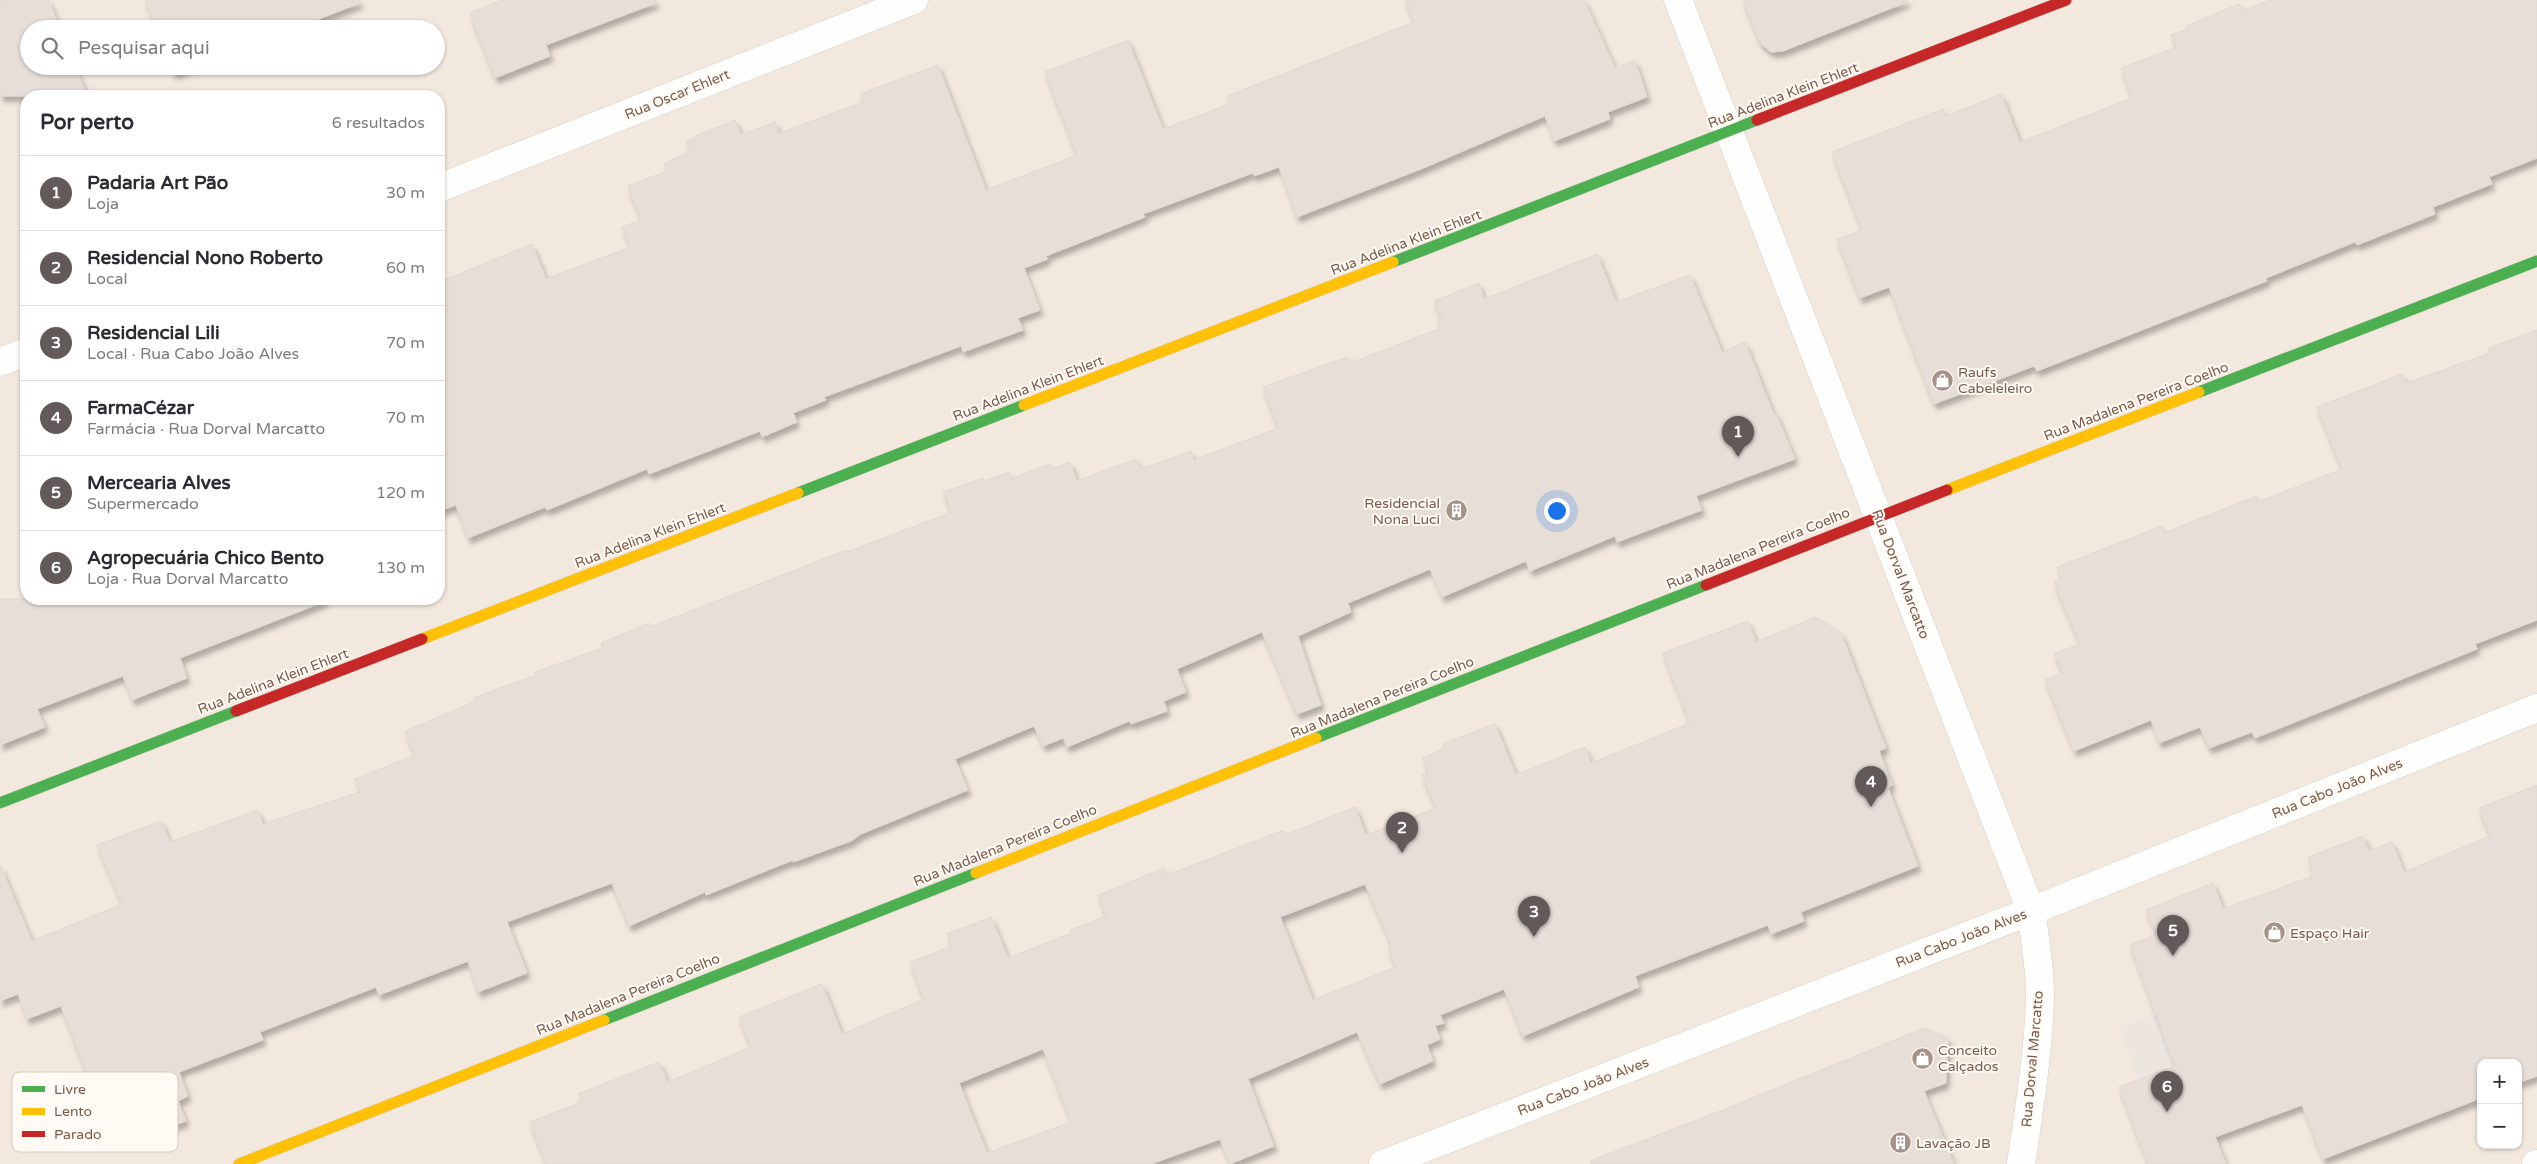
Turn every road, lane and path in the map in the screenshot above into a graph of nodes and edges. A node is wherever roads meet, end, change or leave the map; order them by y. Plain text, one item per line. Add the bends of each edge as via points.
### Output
1 (914, 0) edge
2 (1678, 0) edge
3 (2066, 0) edge
4 (1731, 132) junction
5 (445, 186) edge
6 (2537, 261) edge
7 (20, 354) edge
8 (0, 362) edge
9 (1879, 516) junction
10 (2537, 708) edge
11 (0, 803) edge
12 (2031, 911) junction
13 (239, 1164) edge
14 (1382, 1164) edge
15 (2021, 1164) edge

1 - 5 street, Rua Oscar Ehlert
2 - 4 street, Rua Dorval Marcatto
3 - 4 street, Rua Adelina Klein Ehlert
4 - 9 street, Rua Dorval Marcatto
4 - 11 street, Rua Adelina Klein Ehlert
6 - 9 street, Rua Madalena Pereira Coelho
7 - 8 street
9 - 12 street, Rua Dorval Marcatto
9 - 13 street, Rua Madalena Pereira Coelho
10 - 12 street, Rua Cabo João Alves
12 - 14 street, Rua Cabo João Alves
12 - 15 street, Rua Dorval Marcatto via 2040,996 2030,1109

